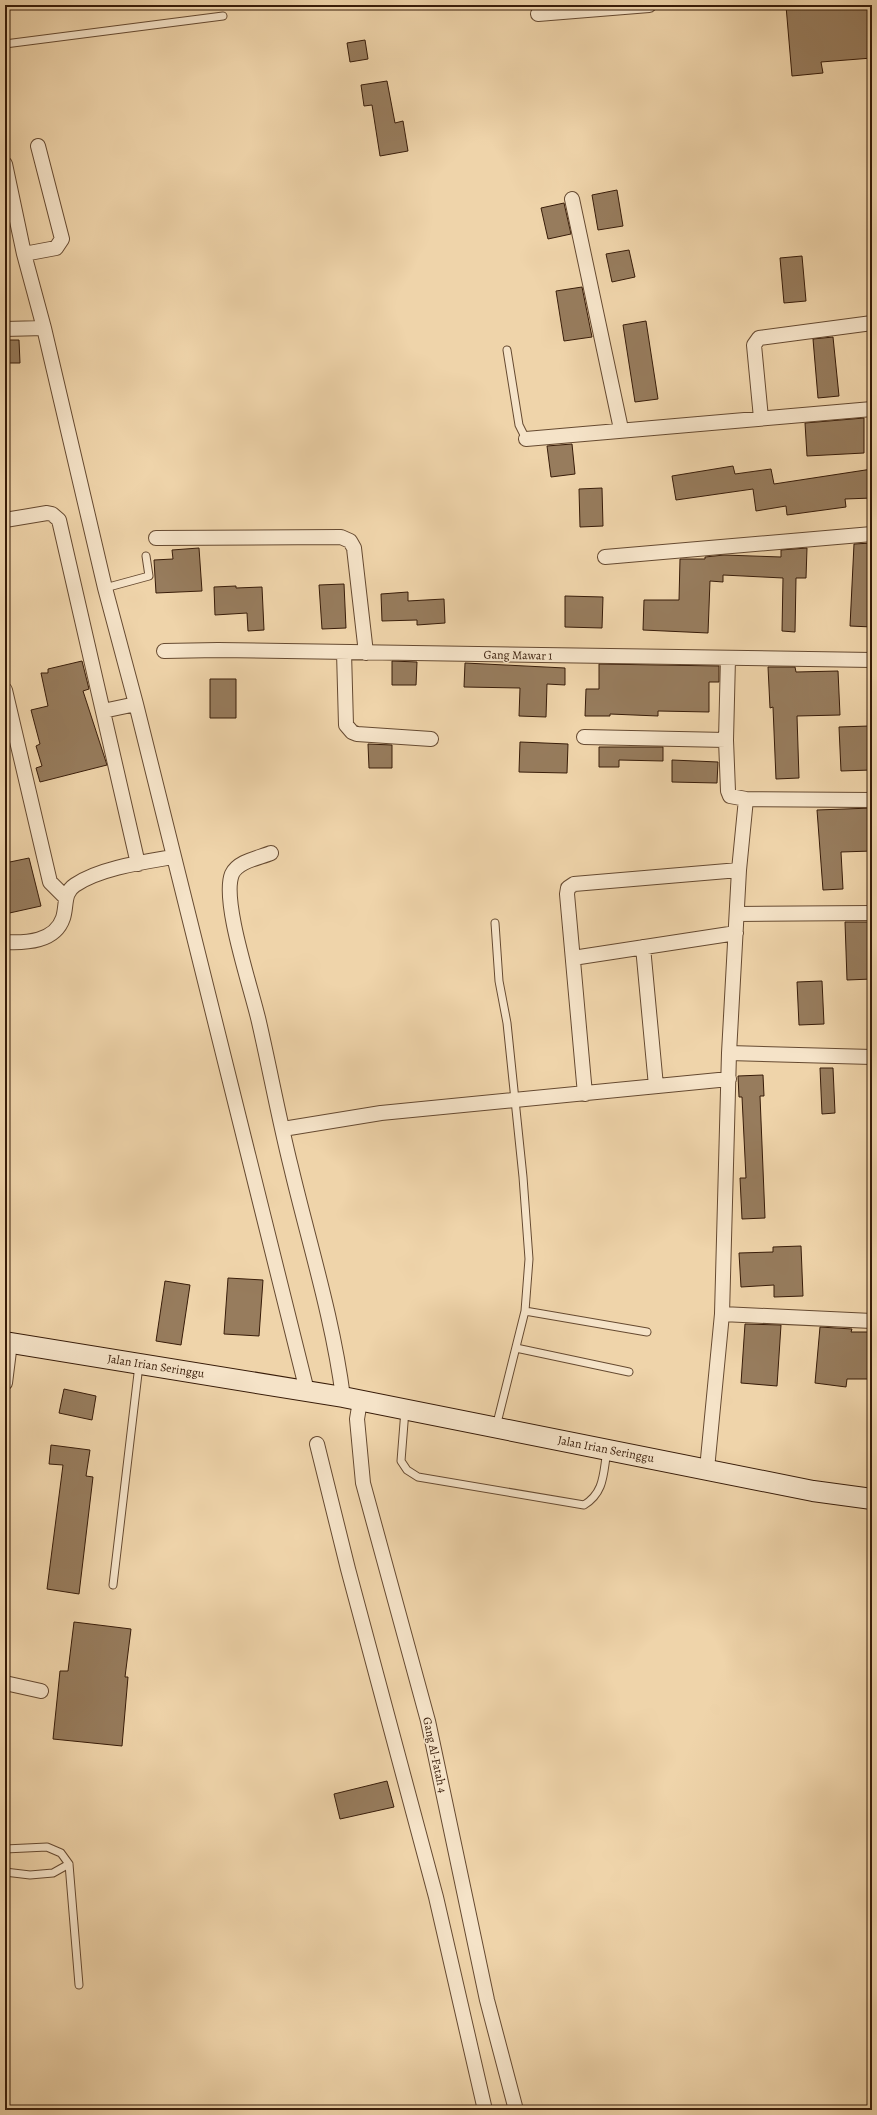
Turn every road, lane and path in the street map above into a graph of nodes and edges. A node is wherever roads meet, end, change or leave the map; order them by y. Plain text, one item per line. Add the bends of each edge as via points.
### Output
1 (649, 5) edge
2 (538, 14) dead end
3 (223, 16) dead end
4 (5, 44) edge
5 (38, 146) dead end
6 (5, 164) edge
7 (572, 199) dead end
8 (10, 212) edge
9 (28, 254) junction
10 (872, 323) edge
11 (44, 328) junction
12 (5, 329) edge
13 (507, 350) dead end
14 (872, 409) edge
15 (761, 418) junction
16 (621, 429) junction
17 (526, 439) joint
18 (5, 520) edge
19 (872, 534) edge
20 (156, 538) dead end
21 (146, 556) dead end
22 (605, 557) dead end
23 (109, 586) junction
24 (164, 651) dead end
25 (344, 652) junction
26 (366, 652) junction
27 (728, 658) junction
28 (872, 660) edge
29 (5, 690) edge
30 (136, 704) junction
31 (103, 711) junction
32 (584, 737) dead end
33 (431, 739) dead end
34 (726, 740) junction
35 (746, 800) junction
36 (872, 800) edge
37 (271, 853) dead end
38 (173, 857) junction
39 (138, 864) junction
40 (739, 870) junction
41 (66, 898) junction
42 (872, 913) edge
43 (737, 914) junction
44 (495, 924) dead end
45 (736, 933) junction
46 (5, 942) edge
47 (643, 947) junction
48 (573, 958) junction
49 (730, 1054) junction
50 (872, 1057) edge
51 (729, 1079) junction
52 (656, 1086) junction
53 (585, 1094) junction
54 (514, 1100) junction
55 (282, 1129) junction
56 (525, 1311) junction
57 (722, 1314) junction
58 (872, 1322) edge
59 (647, 1332) dead end
60 (8, 1343) edge
61 (516, 1348) junction
62 (139, 1363) junction
63 (629, 1372) dead end
64 (5, 1384) edge
65 (335, 1396) junction
66 (405, 1410) junction
67 (496, 1428) junction
68 (317, 1444) dead end
69 (607, 1450) junction
70 (707, 1469) junction
71 (872, 1499) edge
72 (112, 1585) dead end
73 (5, 1683) edge
74 (41, 1691) dead end
75 (5, 1849) edge
76 (69, 1864) junction
77 (5, 1872) edge
78 (79, 1985) dead end
79 (484, 2110) edge
80 (516, 2110) edge

1 - 2 street
3 - 4 lane
5 - 9 street via 62,239 56,248
6 - 8 street
7 - 16 street
8 - 9 street
9 - 11 street
10 - 15 street via 759,338 754,345
11 - 12 street
11 - 23 street
13 - 17 lane via 519,425
14 - 15 street
15 - 16 street
16 - 17 street
18 - 31 street via 47,513 58,520
19 - 22 street
20 - 26 street via 341,537 350,541 354,548
21 - 23 lane via 149,576
23 - 30 street
24 - 25 street, Gang Mawar 1
25 - 26 street, Gang Mawar 1
25 - 33 street via 346,725 352,732
26 - 27 street, Gang Mawar 1
27 - 28 street, Gang Mawar 1
27 - 34 street
29 - 41 street via 50,882
30 - 31 street
30 - 38 street
31 - 39 street
32 - 34 street
34 - 35 street via 730,796
35 - 36 street
35 - 40 street
37 - 55 street via 237,866 232,874 230,887 231,912 259,1022
38 - 39 street
38 - 65 street
39 - 41 street via 126,865 75,885
40 - 43 street
40 - 48 street via 574,884 568,888 567,894
41 - 46 street via 63,918 51,935 33,941
42 - 43 street
43 - 45 street
44 - 54 lane via 499,981 507,1023
45 - 47 street
45 - 49 street
47 - 48 street
47 - 52 street
48 - 53 street
49 - 50 street
49 - 51 street
51 - 52 street
51 - 57 street
52 - 53 street
53 - 54 street
54 - 55 street via 381,1113
54 - 56 lane via 529,1259
55 - 65 street via 321,1281
56 - 59 lane
56 - 61 lane
57 - 58 street
57 - 70 street
60 - 62 street, Jalan Irian Seringgu
60 - 64 street
61 - 63 lane
61 - 67 lane
62 - 65 street, Jalan Irian Seringgu
62 - 72 lane
65 - 66 street, Jalan Irian Seringgu
65 - 80 street, Gang Al-Fatah 4 via 357,1419 363,1483 428,1721 487,2000
66 - 67 street, Jalan Irian Seringgu
66 - 69 lane via 401,1461 407,1470 418,1477 584,1506 593,1500 600,1489
67 - 69 street, Jalan Irian Seringgu
68 - 79 street via 436,1897
69 - 70 street, Jalan Irian Seringgu
70 - 71 street, Jalan Irian Seringgu via 813,1491
73 - 74 street
75 - 76 lane via 47,1847 61,1852
76 - 77 lane via 53,1873 30,1875
76 - 78 lane

